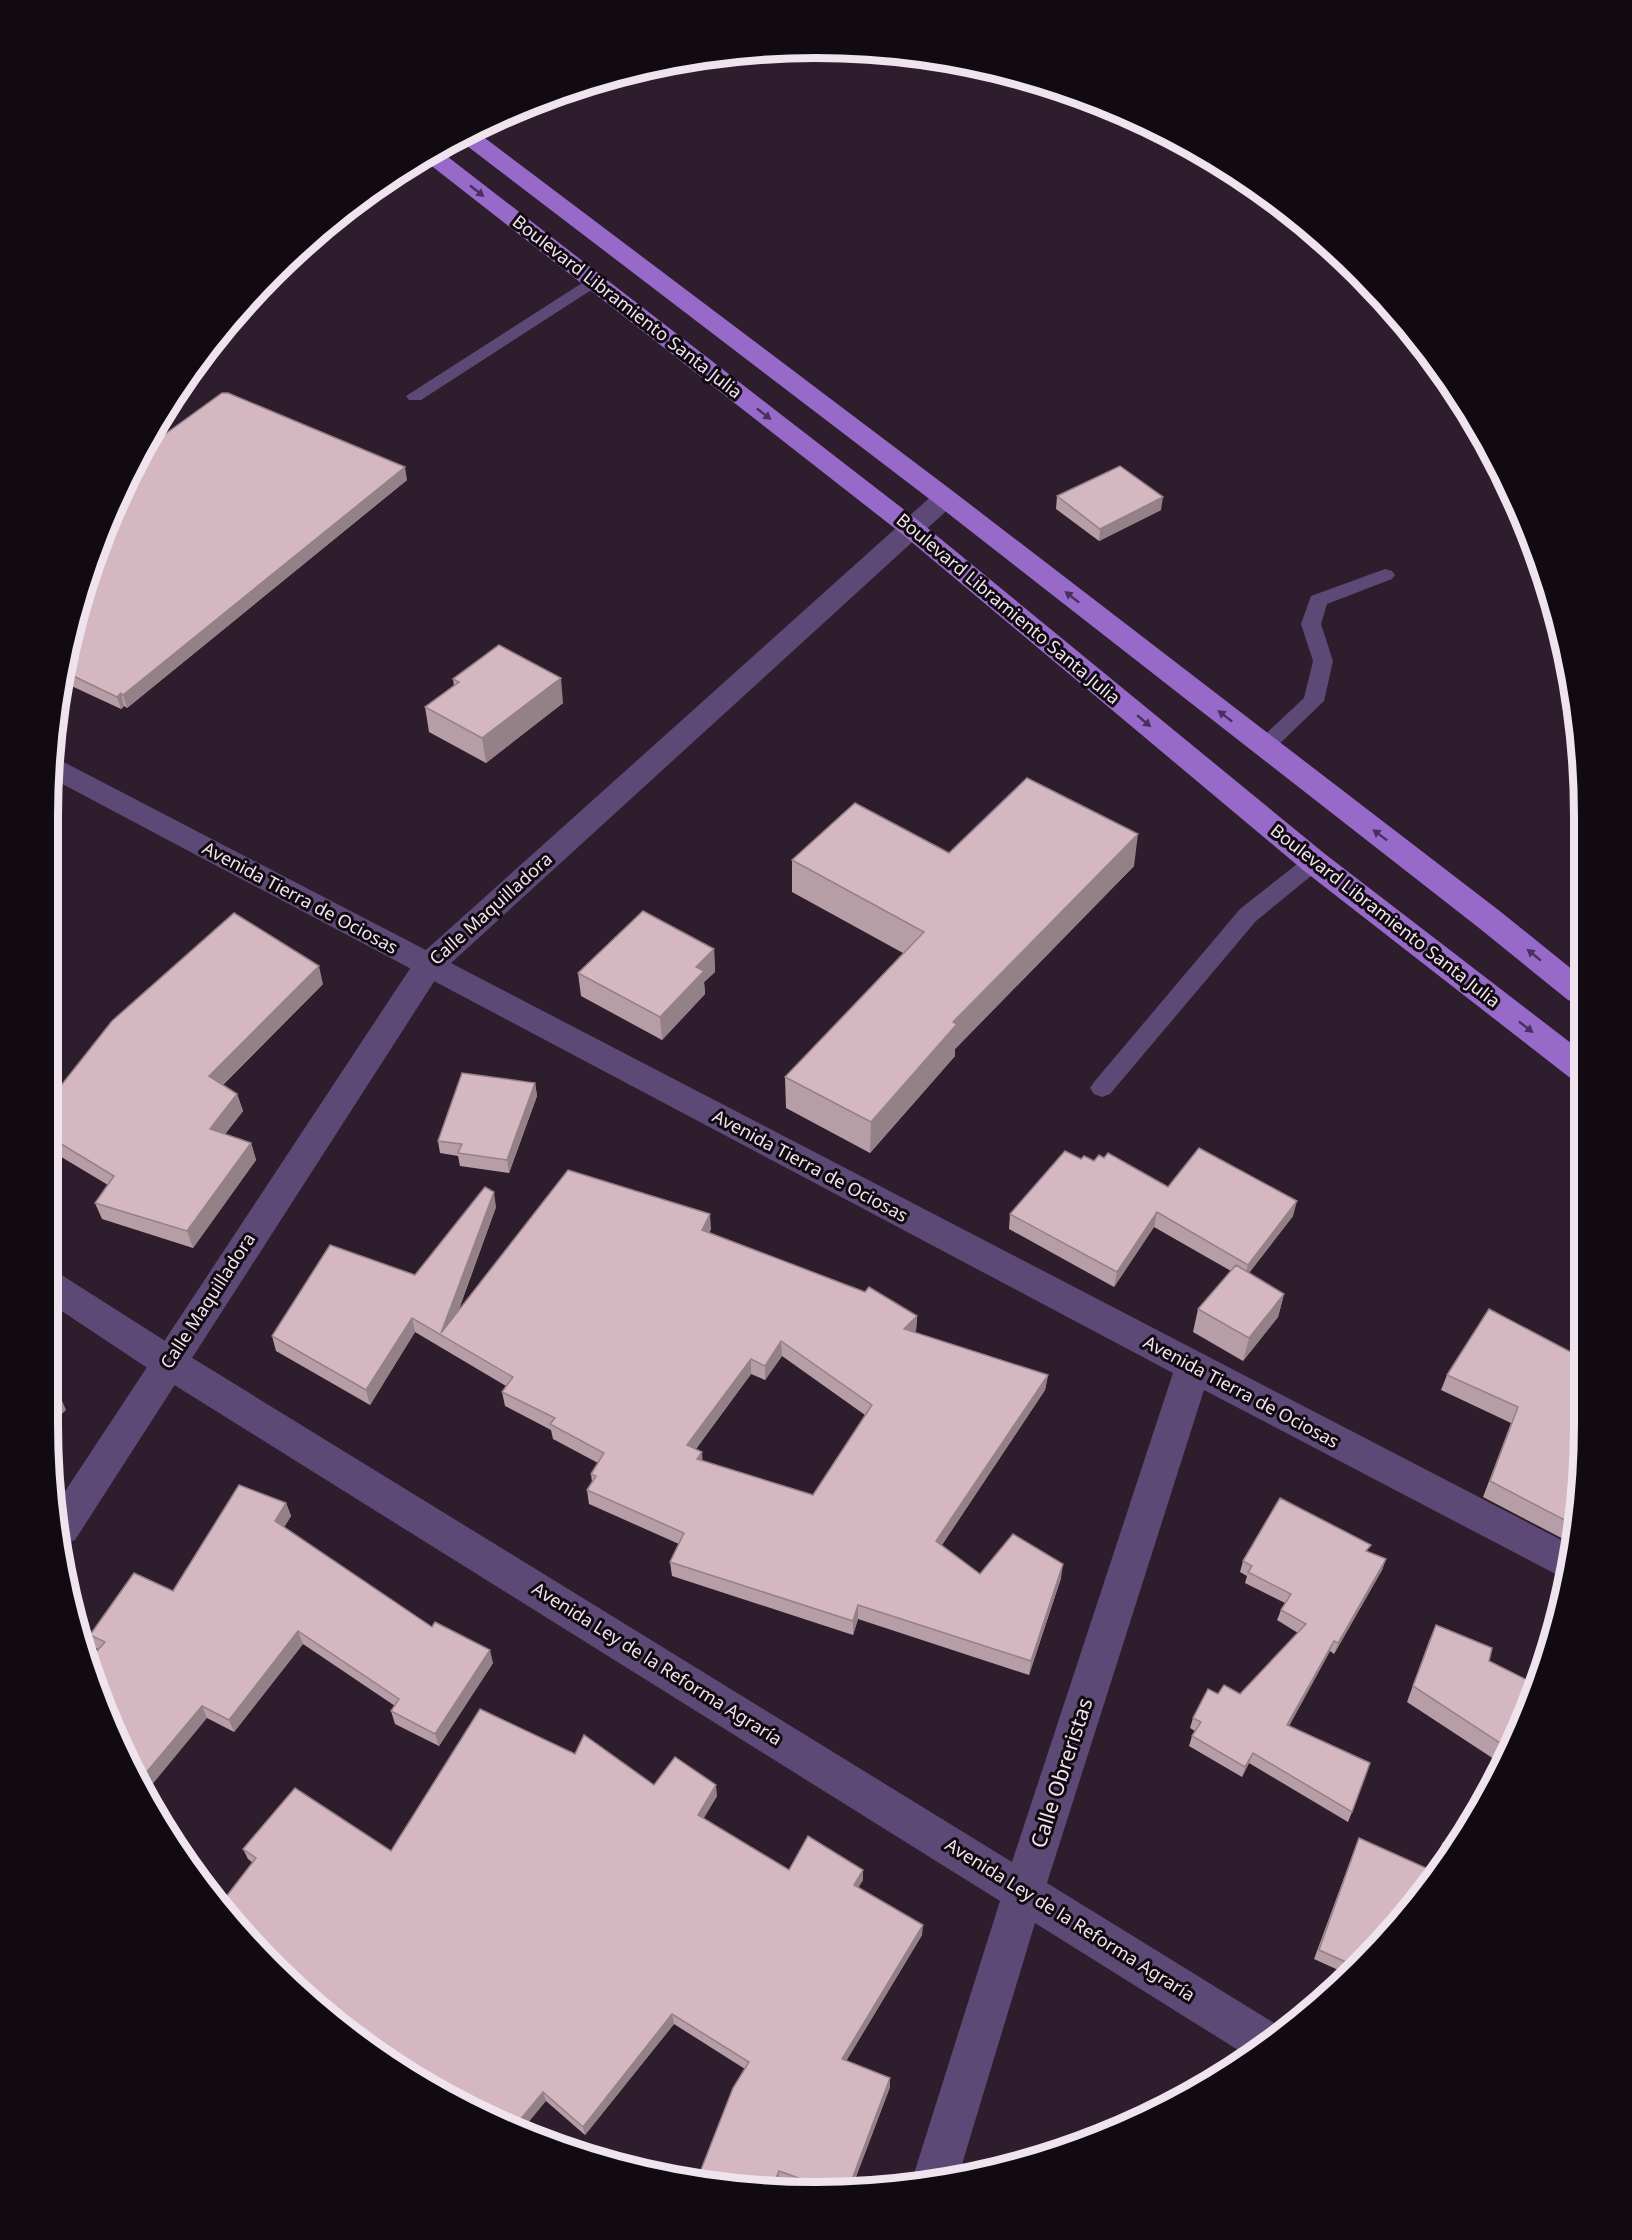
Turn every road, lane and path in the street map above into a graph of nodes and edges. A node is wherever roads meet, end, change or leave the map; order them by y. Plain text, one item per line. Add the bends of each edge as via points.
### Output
1 (474, 141) edge
2 (437, 160) edge
3 (593, 281) junction
4 (415, 396) dead end
5 (945, 498) junction
6 (911, 528) junction
7 (1385, 575) dead end
8 (1264, 747) junction
9 (60, 770) edge
10 (1314, 862) junction
11 (428, 966) junction
12 (1574, 988) edge
13 (1574, 1063) edge
14 (1101, 1088) dead end
15 (58, 1290) edge
16 (168, 1362) junction
17 (1193, 1366) junction
18 (65, 1523) edge
19 (1561, 1559) edge
20 (1024, 1890) junction
21 (1259, 2038) edge
22 (938, 2171) edge

1 - 5 main road, Boulevard Libramiento Santa Julia
2 -> 3 main road, Boulevard Libramiento Santa Julia
3 - 4 lane
3 -> 6 main road, Boulevard Libramiento Santa Julia
5 - 6 street, Calle Maquilladora
8 -> 5 main road, Boulevard Libramiento Santa Julia
6 -> 10 main road, Boulevard Libramiento Santa Julia
6 - 11 street, Calle Maquilladora
7 - 8 lane via 1318,600 1311,624 1323,662 1314,701
12 -> 8 main road, Boulevard Libramiento Santa Julia
9 - 11 street, Avenida Tierra de Ociosas
10 -> 13 main road, Boulevard Libramiento Santa Julia
10 - 14 lane via 1248,915
11 - 16 street, Calle Maquilladora
11 - 17 street, Avenida Tierra de Ociosas
15 - 16 street, Avenida Ley de la Reforma Agraría
16 - 18 street, Calle Maquilladora
16 - 20 street, Avenida Ley de la Reforma Agraría
17 - 19 street, Avenida Tierra de Ociosas
17 - 20 street, Calle Obreristas
20 - 21 street, Avenida Ley de la Reforma Agraría
20 - 22 street, Calle Obreristas

